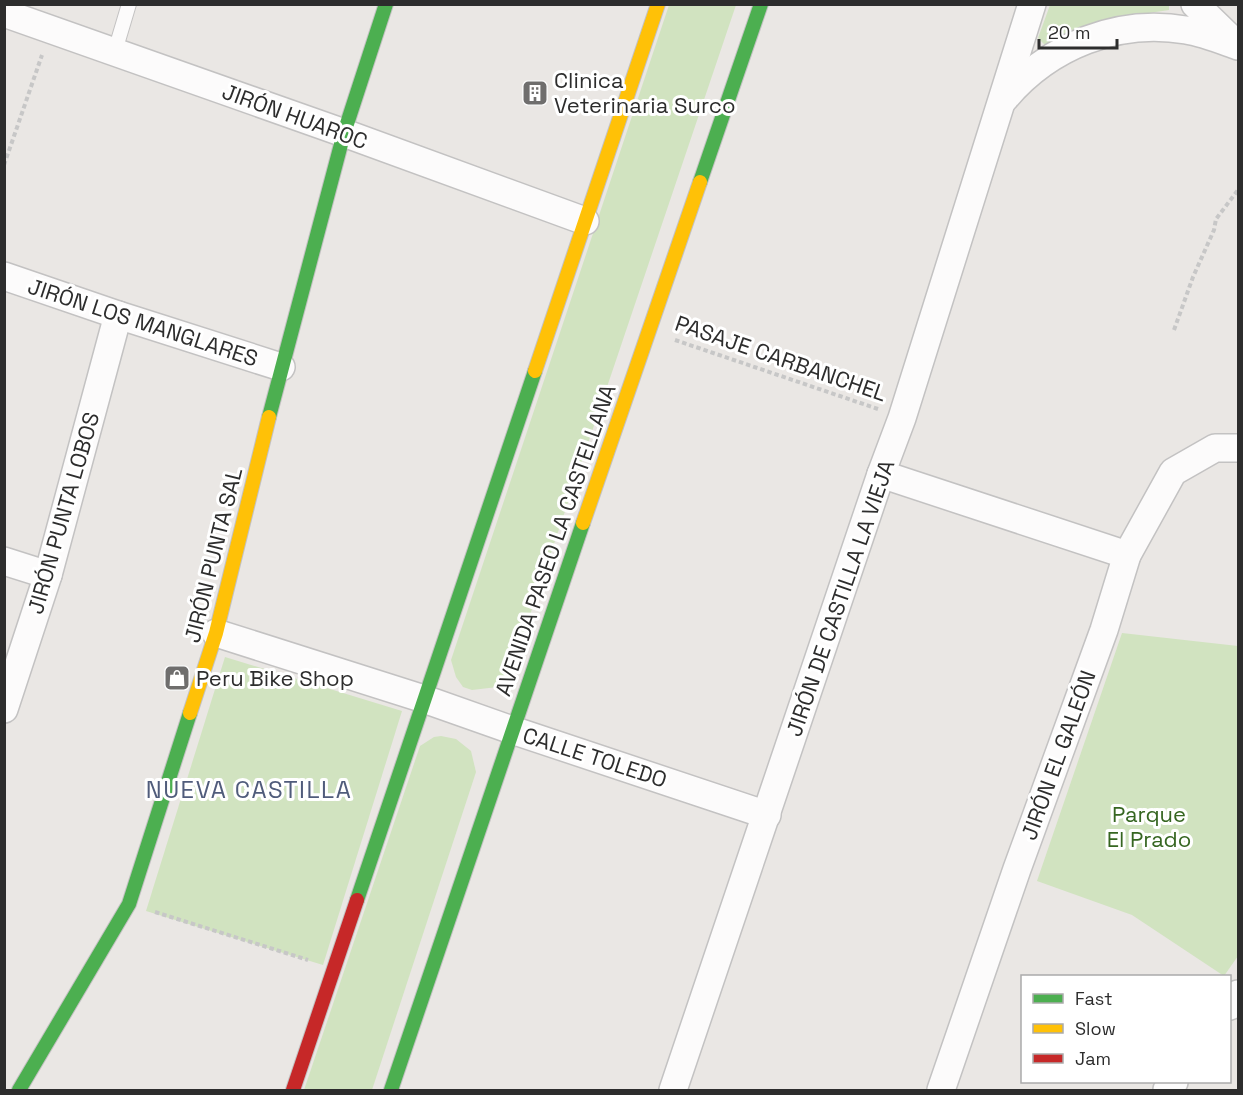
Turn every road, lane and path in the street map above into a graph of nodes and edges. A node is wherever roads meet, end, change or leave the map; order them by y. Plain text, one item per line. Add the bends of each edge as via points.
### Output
1 (129, 4) edge
2 (386, 4) edge
3 (658, 4) edge
4 (760, 4) edge
5 (1032, 4) edge
6 (1195, 4) edge
7 (4, 13) edge
8 (51, 30) junction
9 (1238, 46) edge
10 (115, 51) junction
11 (1000, 104) junction
12 (344, 133) junction
13 (4, 165) edge
14 (1239, 190) edge
15 (585, 221) junction
16 (4, 276) edge
17 (118, 315) junction
18 (1174, 330) dead end
19 (649, 331) junction
20 (281, 367) junction
21 (902, 418) junction
22 (1227, 448) edge
23 (881, 474) junction
24 (1127, 555) junction
25 (4, 561) edge
26 (48, 575) junction
27 (216, 633) junction
28 (424, 699) junction
29 (4, 709) edge
30 (512, 730) junction
31 (767, 815) junction
32 (129, 904) junction
33 (334, 969) junction
34 (18, 1090) edge
35 (293, 1090) edge
36 (391, 1090) edge
37 (673, 1090) edge
38 (941, 1090) edge

1 - 10 lane
2 - 12 main road, JIRÓN PUNTA SAL
3 - 15 main road
4 - 19 main road, AVENIDA PASEO LA CASTELLANA
5 - 11 street, JIRÓN DE CASTILLA LA VIEJA
6 - 9 street
7 - 8 street, JIRÓN HUAROC
8 - 10 street, JIRÓN HUAROC
8 - 13 path
9 - 11 street, JIRÓN DE CASTILLA LA VIEJA via 1201,33 1166,28 1098,35 1052,57 1025,77
10 - 12 street, JIRÓN HUAROC
11 - 21 street, JIRÓN DE CASTILLA LA VIEJA
12 - 15 street, JIRÓN HUAROC
12 - 20 main road, JIRÓN PUNTA SAL
14 - 18 path via 1216,219
15 - 28 main road
16 - 17 street, JIRÓN LOS MANGLARES
17 - 20 street, JIRÓN LOS MANGLARES
17 - 26 street, JIRÓN PUNTA LOBOS
19 - 21 path, PASAJE CARBANCHEL
19 - 30 main road, AVENIDA PASEO LA CASTELLANA
20 - 27 main road, JIRÓN PUNTA SAL
21 - 23 street, JIRÓN DE CASTILLA LA VIEJA
22 - 24 street, JIRÓN EL GALEÓN via 1173,472
23 - 24 street
23 - 31 street, JIRÓN DE CASTILLA LA VIEJA
24 - 38 street, JIRÓN EL GALEÓN
25 - 26 street
26 - 29 street, JIRÓN PUNTA LOBOS
27 - 28 street, CALLE TOLEDO
27 - 32 main road, JIRÓN PUNTA SAL
28 - 30 street, CALLE TOLEDO
28 - 33 main road
30 - 31 street, CALLE TOLEDO
30 - 36 main road, AVENIDA PASEO LA CASTELLANA
31 - 37 street, JIRÓN DE CASTILLA LA VIEJA
32 - 33 path
32 - 34 main road, JIRÓN PUNTA SAL
33 - 35 main road

